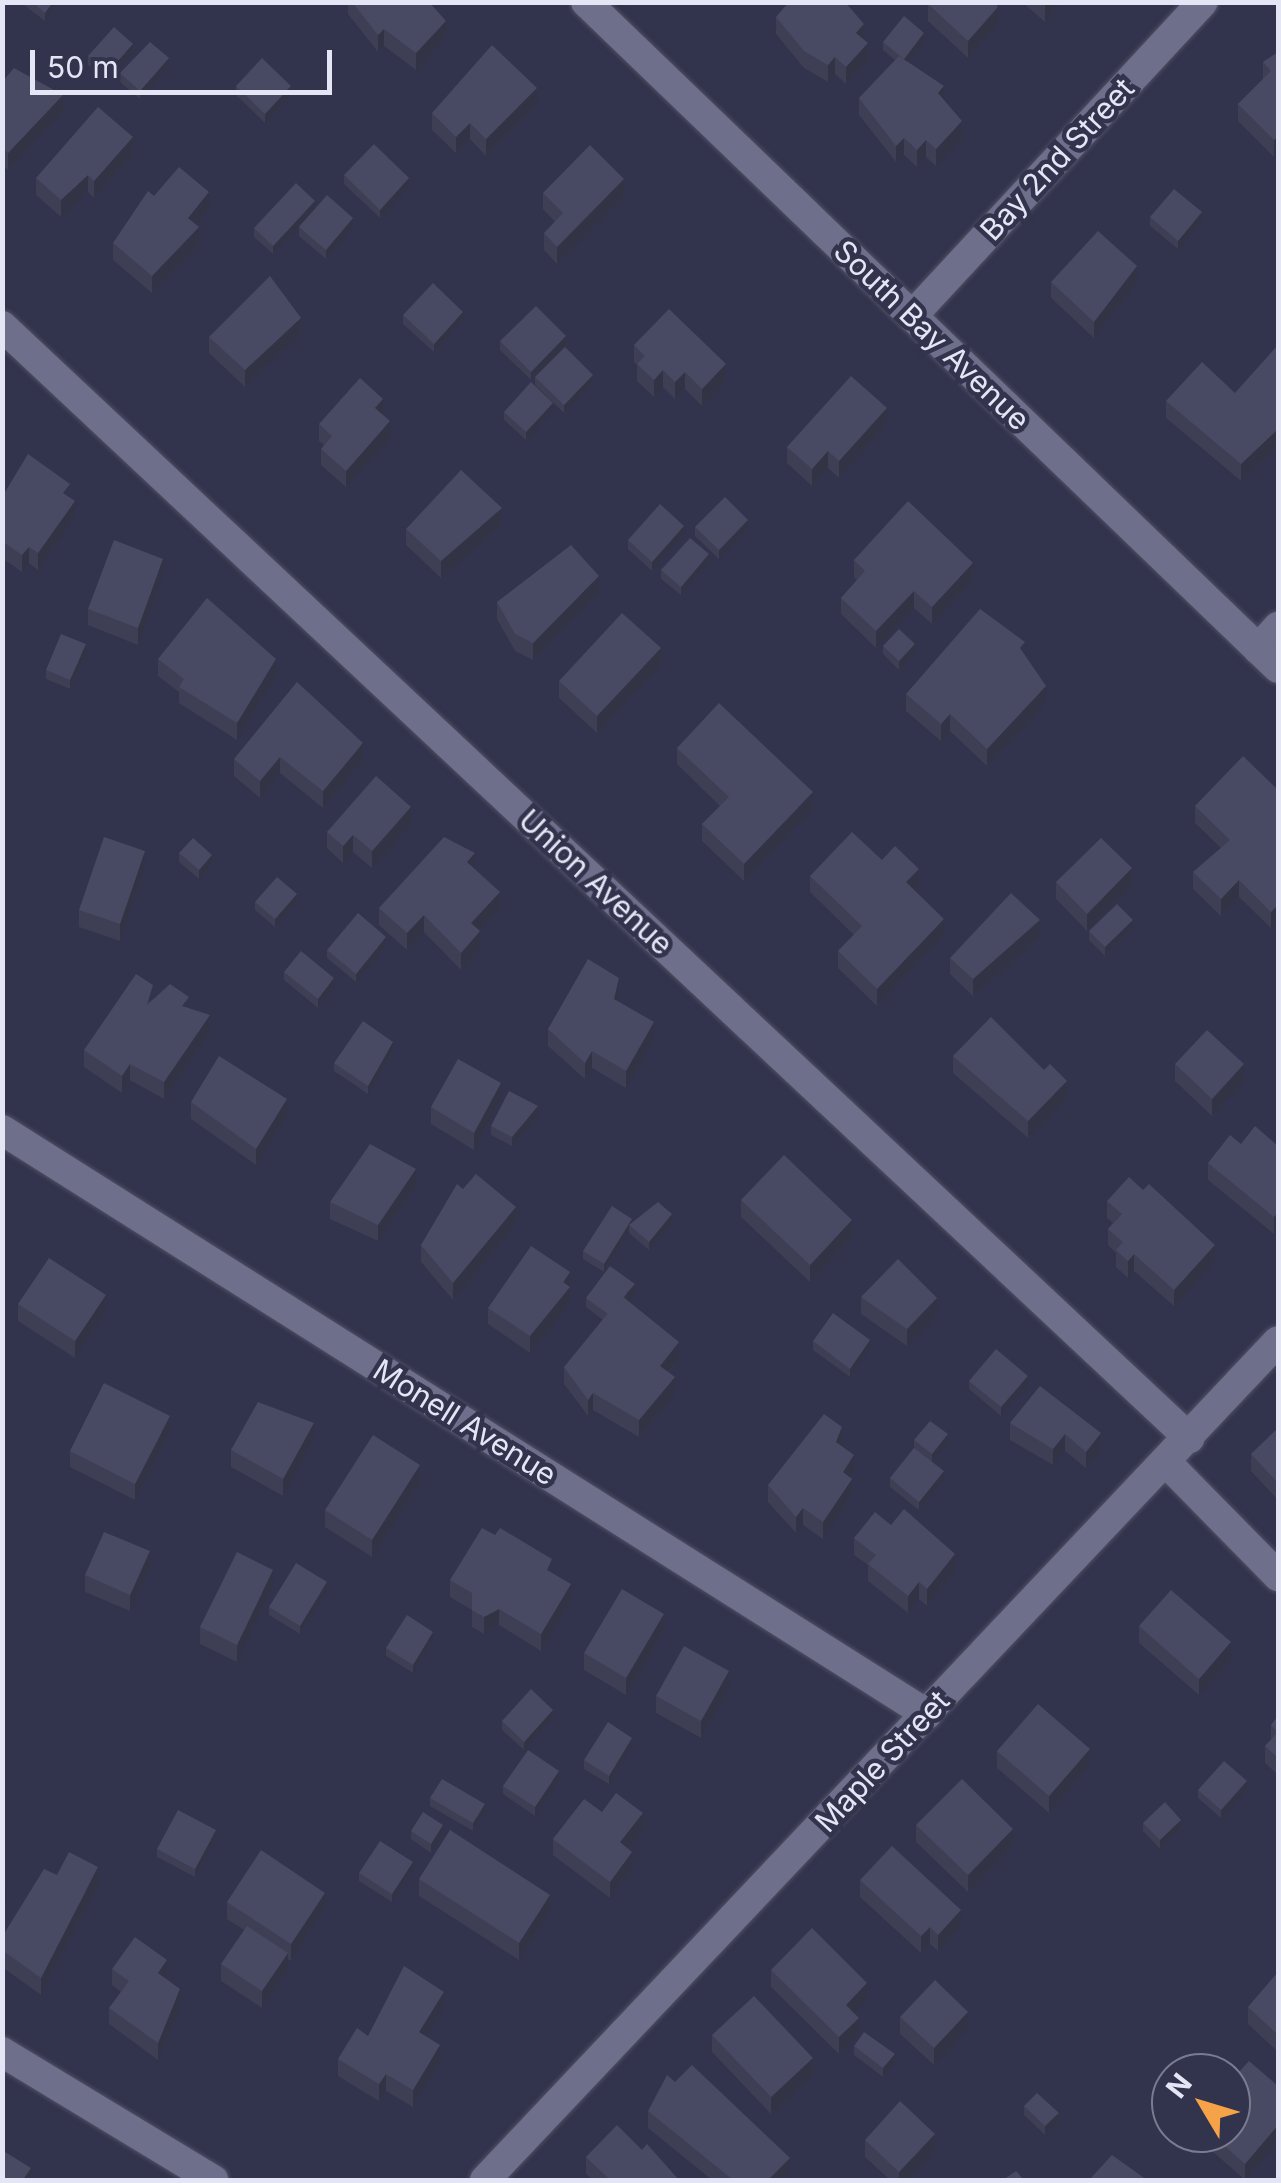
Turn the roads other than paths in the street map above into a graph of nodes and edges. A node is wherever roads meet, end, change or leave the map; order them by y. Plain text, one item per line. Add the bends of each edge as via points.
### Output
1 (586, 2) edge
2 (1203, 2) edge
3 (912, 316) junction
4 (2, 326) edge
5 (1272, 648) edge
6 (2, 1130) edge
7 (1278, 1340) edge
8 (1189, 1438) junction
9 (1166, 1462) junction
10 (1278, 1576) edge
11 (926, 1714) junction
12 (2, 2052) edge
13 (213, 2180) edge
14 (484, 2180) edge

1 - 3 street, South Bay Avenue
2 - 3 street, Bay 2nd Street
3 - 5 street, South Bay Avenue
4 - 8 street, Union Avenue
6 - 11 street, Monell Avenue
7 - 8 street, Maple Street
8 - 9 street, Maple Street
9 - 10 street
9 - 11 street, Maple Street
11 - 14 street, Maple Street
12 - 13 street

